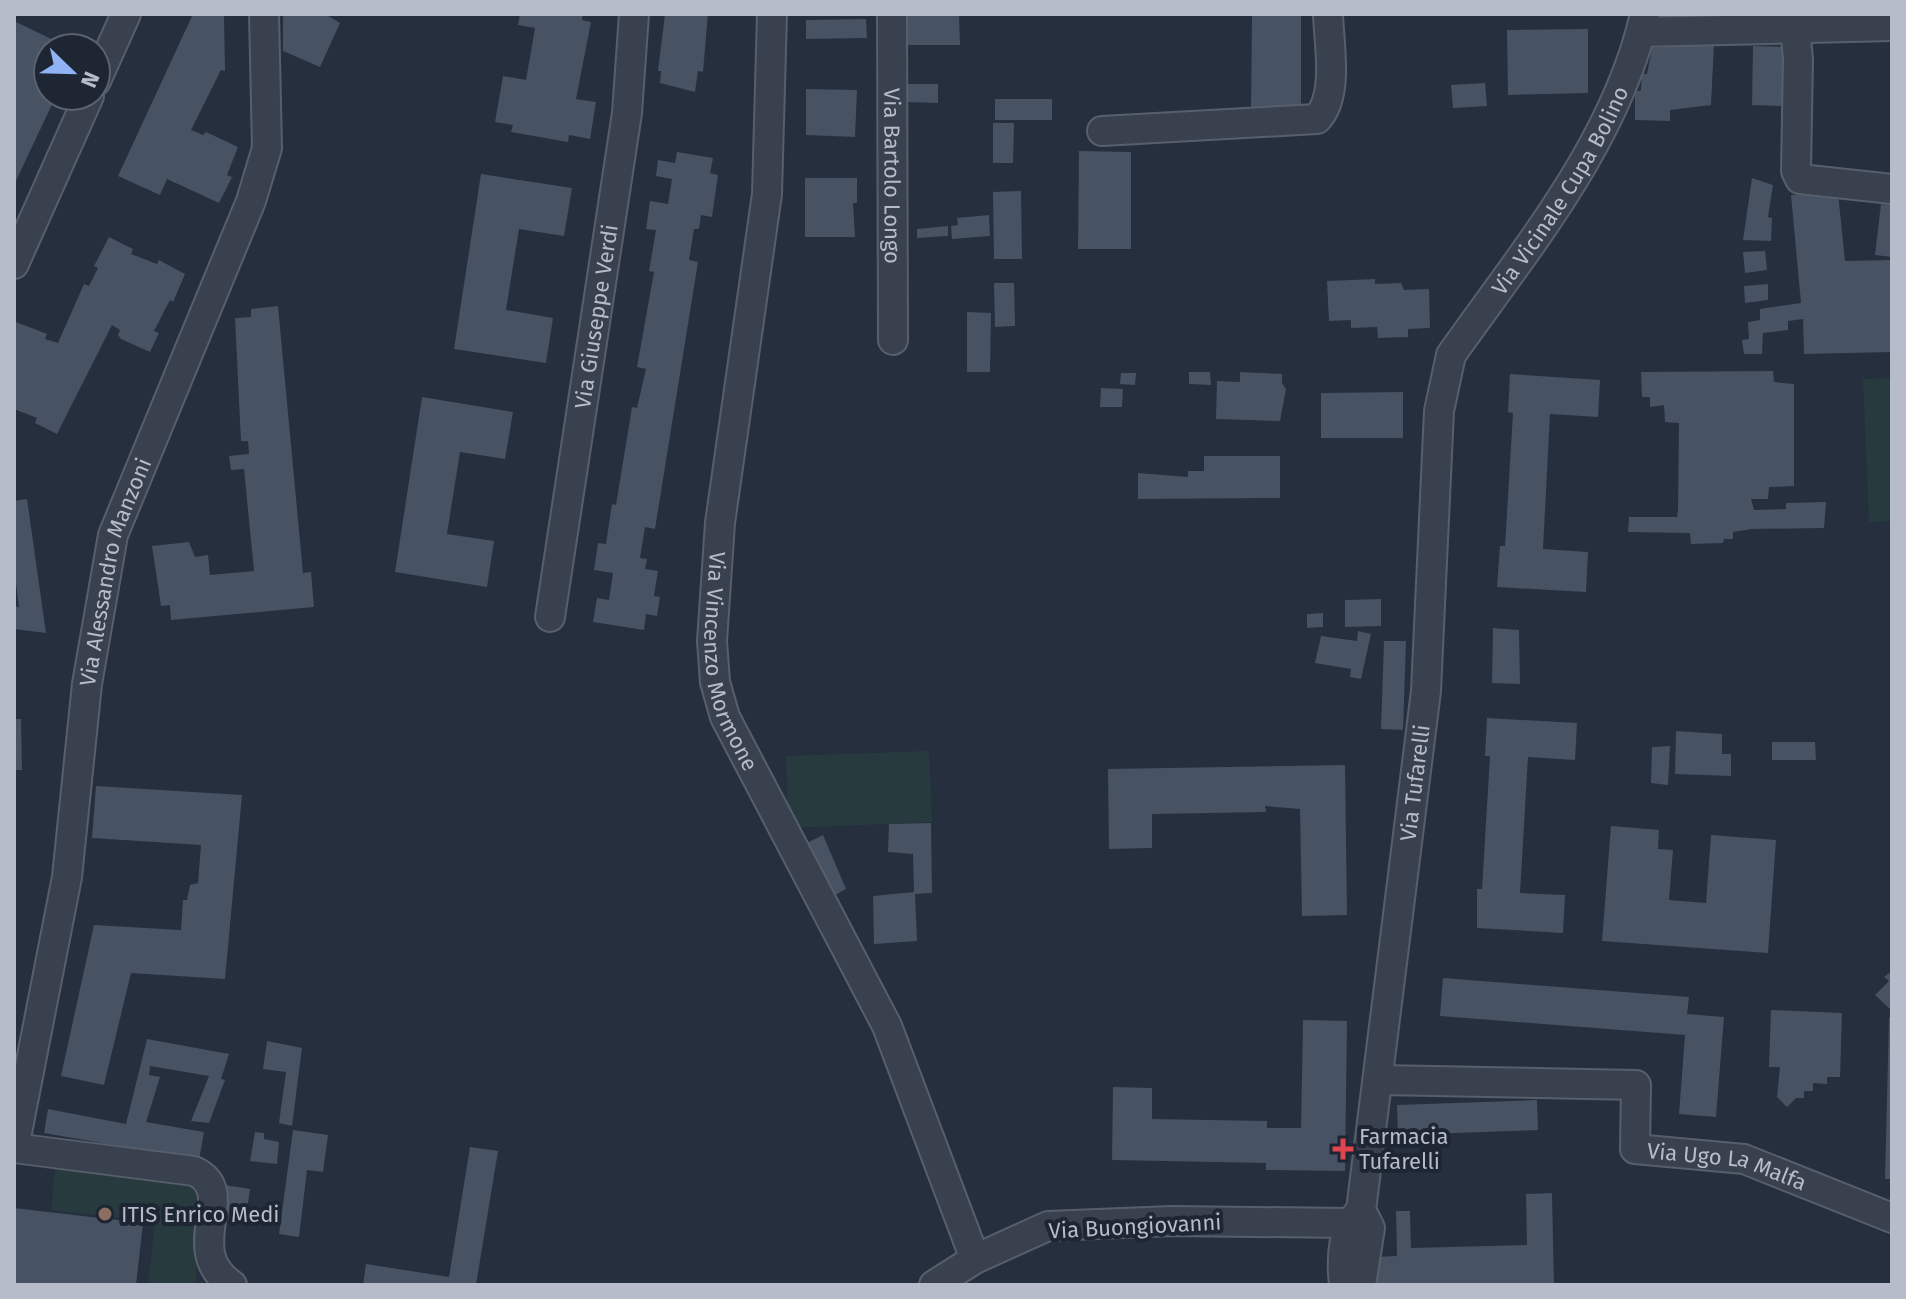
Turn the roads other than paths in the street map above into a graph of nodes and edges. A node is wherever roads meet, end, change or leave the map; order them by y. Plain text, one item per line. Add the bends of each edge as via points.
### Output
1 (126, 14) edge
2 (264, 14) edge
3 (634, 14) edge
4 (772, 14) edge
5 (892, 14) edge
6 (1328, 14) edge
7 (1643, 23) edge
8 (1892, 26) edge
9 (1795, 28) junction
10 (112, 45) edge
11 (82, 112) edge
12 (1102, 131) dead end
13 (1892, 189) edge
14 (14, 264) edge
15 (893, 340) dead end
16 (1451, 355) joint
17 (550, 617) dead end
18 (1380, 1080) junction
19 (14, 1148) edge
20 (1355, 1216) junction
21 (1892, 1218) edge
22 (975, 1259) junction
23 (232, 1285) edge
24 (934, 1285) edge
25 (1344, 1285) edge
26 (1361, 1285) edge

1 - 10 street
2 - 19 street, Via Alessandro Manzoni via 267,148 251,201 113,535 87,684 67,877
3 - 17 street, Via Giuseppe Verdi via 627,113
4 - 22 street, Via Vincenzo Mormone via 767,194 725,476 712,641 715,682 725,717 887,1026
5 - 15 street, Via Bartolo Longo
6 - 12 street via 1329,94 1326,110 1317,119
7 - 9 street
7 - 16 street, Via Vicinale Cupa Bolino via 1593,144
8 - 9 street
9 - 13 street via 1800,179
11 - 14 street
16 - 18 street, Via Tufarelli via 1439,411 1426,691
18 - 20 street, Via Tufarelli
18 - 21 street, Via Ugo La Malfa via 1636,1085 1635,1149 1744,1159
19 - 23 street via 194,1171 207,1177 214,1189 208,1253 218,1275
20 - 22 street, Via Buongiovanni via 1048,1226
20 - 25 street, Via Tufarelli via 1342,1261
20 - 26 street, Via Tufarelli via 1370,1228
22 - 24 street, Via Buongiovanni

